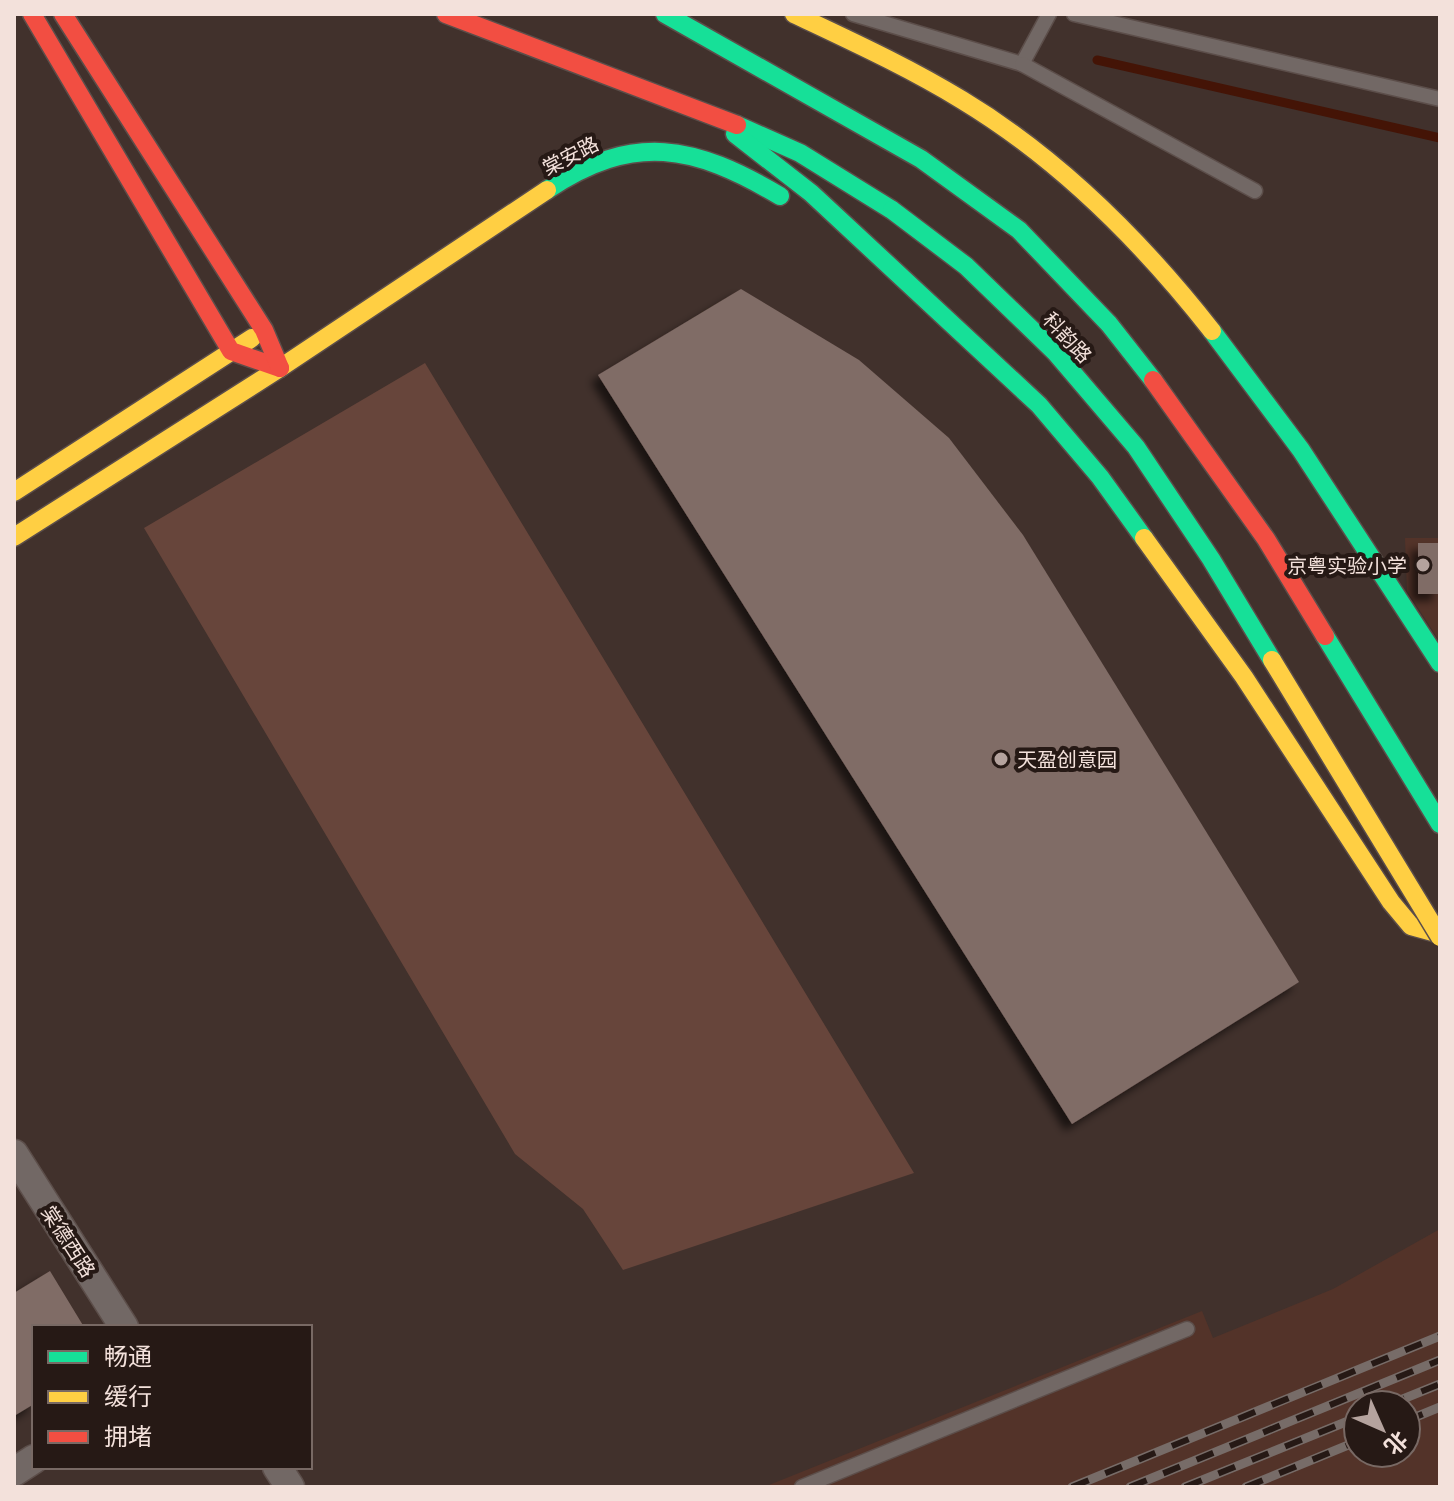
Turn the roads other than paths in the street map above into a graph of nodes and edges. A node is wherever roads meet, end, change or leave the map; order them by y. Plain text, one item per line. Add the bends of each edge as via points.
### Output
1 (32, 14) edge
2 (63, 14) edge
3 (446, 14) edge
4 (665, 14) edge
5 (853, 14) edge
6 (1049, 14) edge
7 (1074, 14) edge
8 (803, 15) edge
9 (1022, 64) junction
10 (1440, 99) edge
11 (703, 110) junction
12 (1255, 191) dead end
13 (899, 273) junction
14 (264, 330) junction
15 (231, 351) junction
16 (280, 368) junction
17 (14, 492) edge
18 (14, 537) edge
19 (1440, 663) edge
20 (1440, 824) edge
21 (1440, 936) edge
22 (14, 1154) edge
23 (123, 1325) edge
24 (1187, 1329) dead end
25 (32, 1460) edge
26 (278, 1469) edge
27 (14, 1472) edge
28 (290, 1487) edge
29 (802, 1487) edge

1 - 15 main road
2 - 14 main road
3 - 11 main road, 科韵路
4 - 20 main road, 科韵路 via 921,159 1019,230 1118,335 1170,402 1266,539
5 - 9 lane
6 - 9 lane
7 - 10 lane
8 - 19 main road via 936,83 1015,135 1127,234 1244,372 1327,487
9 - 12 lane
11 - 13 main road via 811,193
11 - 21 main road, 科韵路, bridge via 800,153 892,210 966,266 1055,352 1136,447 1211,559
13 - 16 main road, 棠安路 via 738,170 693,154 644,151 607,158 568,176
13 - 21 main road via 1039,405 1100,477 1244,677 1391,902 1411,926
14 - 15 main road
14 - 16 main road
15 - 16 main road
15 - 17 main road
16 - 18 main road, 棠安路
22 - 23 street, 棠德西路
24 - 29 lane
25 - 27 street
26 - 28 street

